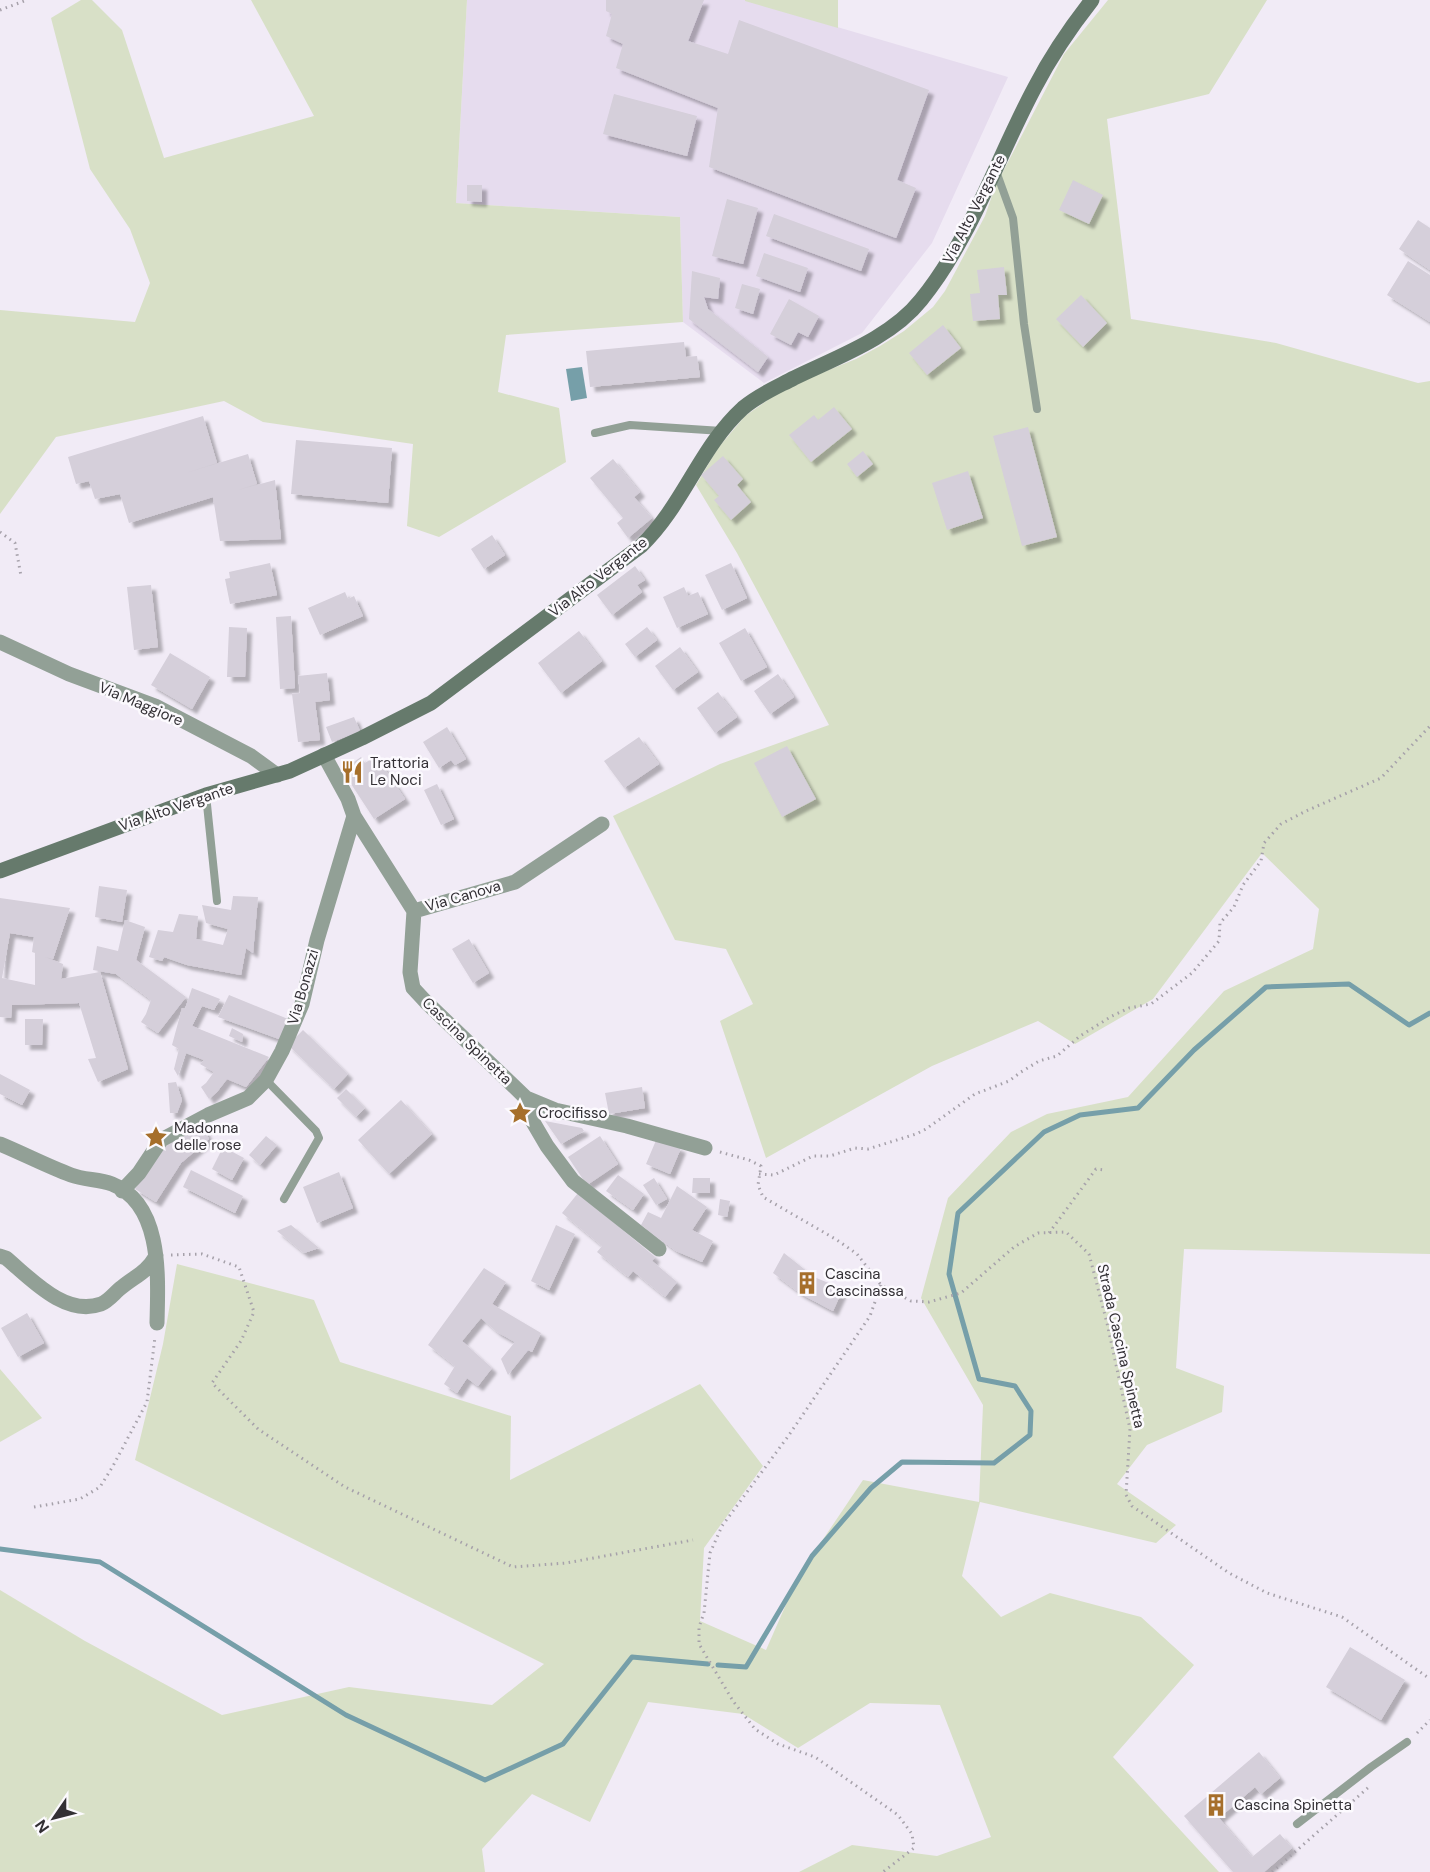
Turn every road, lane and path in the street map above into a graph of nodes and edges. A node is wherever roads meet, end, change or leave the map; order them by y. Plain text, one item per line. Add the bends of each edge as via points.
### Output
1 (27, 0) edge
2 (1092, 0) edge
3 (0, 10) edge
4 (995, 169) junction
5 (1037, 409) dead end
6 (722, 431) junction
7 (596, 433) dead end
8 (0, 532) edge
9 (21, 576) dead end
10 (0, 642) edge
11 (1430, 726) edge
12 (324, 755) junction
13 (272, 774) junction
14 (206, 795) junction
15 (354, 816) junction
16 (602, 824) dead end
17 (0, 871) edge
18 (217, 902) dead end
19 (414, 911) junction
20 (266, 1080) junction
21 (526, 1098) junction
22 (0, 1143) edge
23 (705, 1148) joint
24 (1104, 1170) dead end
25 (759, 1174) junction
26 (122, 1191) junction
27 (284, 1199) dead end
28 (1049, 1233) junction
29 (659, 1249) dead end
30 (0, 1256) edge
31 (156, 1256) junction
32 (881, 1285) junction
33 (157, 1323) joint
34 (34, 1507) dead end
35 (693, 1540) dead end
36 (1430, 1679) edge
37 (1430, 1720) edge
38 (1407, 1742) joint
39 (1371, 1785) dead end
40 (1297, 1824) dead end
41 (883, 1872) edge
42 (1272, 1872) edge

1 - 3 path
2 - 4 main road, Via Alto Vergante via 1065,35
4 - 5 lane via 1013,218
4 - 6 main road, Via Alto Vergante via 964,234 920,302 875,337 767,392 746,406
6 - 7 lane via 630,425
6 - 12 main road, Via Alto Vergante via 669,514 641,546 431,703
8 - 9 path via 15,543
10 - 13 street, Via Maggiore via 68,678 155,706 251,756
11 - 25 path via 1381,778 1281,824 1264,843 1262,861 1220,923 1219,941 1192,973 1151,1004 1112,1016 1057,1056 1039,1061 1009,1081 975,1094 916,1134 868,1149 813,1156 774,1175
12 - 13 main road, Via Alto Vergante
12 - 15 street, Via Canova
13 - 14 main road, Via Alto Vergante
14 - 17 main road, Via Alto Vergante
14 - 18 lane
15 - 19 street, Via Canova
15 - 20 street, Via Bonazzi via 302,1004
16 - 19 street, Via Canova via 514,882
19 - 21 street, Cascina Spinetta via 410,972 413,988
20 - 26 street, Via Bonazzi via 248,1098 161,1140
20 - 27 lane via 320,1138
21 - 23 street, Cascina Spinetta via 555,1110
21 - 29 street, Cascina Spinetta via 530,1117 573,1181
22 - 26 street via 74,1176 112,1184
23 - 25 path via 749,1160 761,1166
24 - 28 path via 1096,1169
25 - 32 path via 763,1197 857,1254
26 - 31 street via 136,1201 153,1232
28 - 32 path via 1038,1233 1014,1247 961,1293 929,1302 911,1301
28 - 36 path, Strada Cascina Spinetta via 1066,1232 1089,1254 1130,1429 1126,1495 1132,1506 1229,1573 1267,1593 1342,1617
30 - 31 street via 71,1306 87,1308 104,1304 147,1270
31 - 33 street
31 - 35 path via 202,1254 239,1267 254,1312 241,1341 212,1383 258,1429 345,1487 513,1567 566,1563
32 - 41 path via 870,1316 722,1526 710,1552 699,1644 755,1729 778,1744 815,1757 898,1815 912,1834 914,1848
33 - 34 path via 147,1402 100,1487 80,1498
37 - 38 path
38 - 40 lane
39 - 42 path

